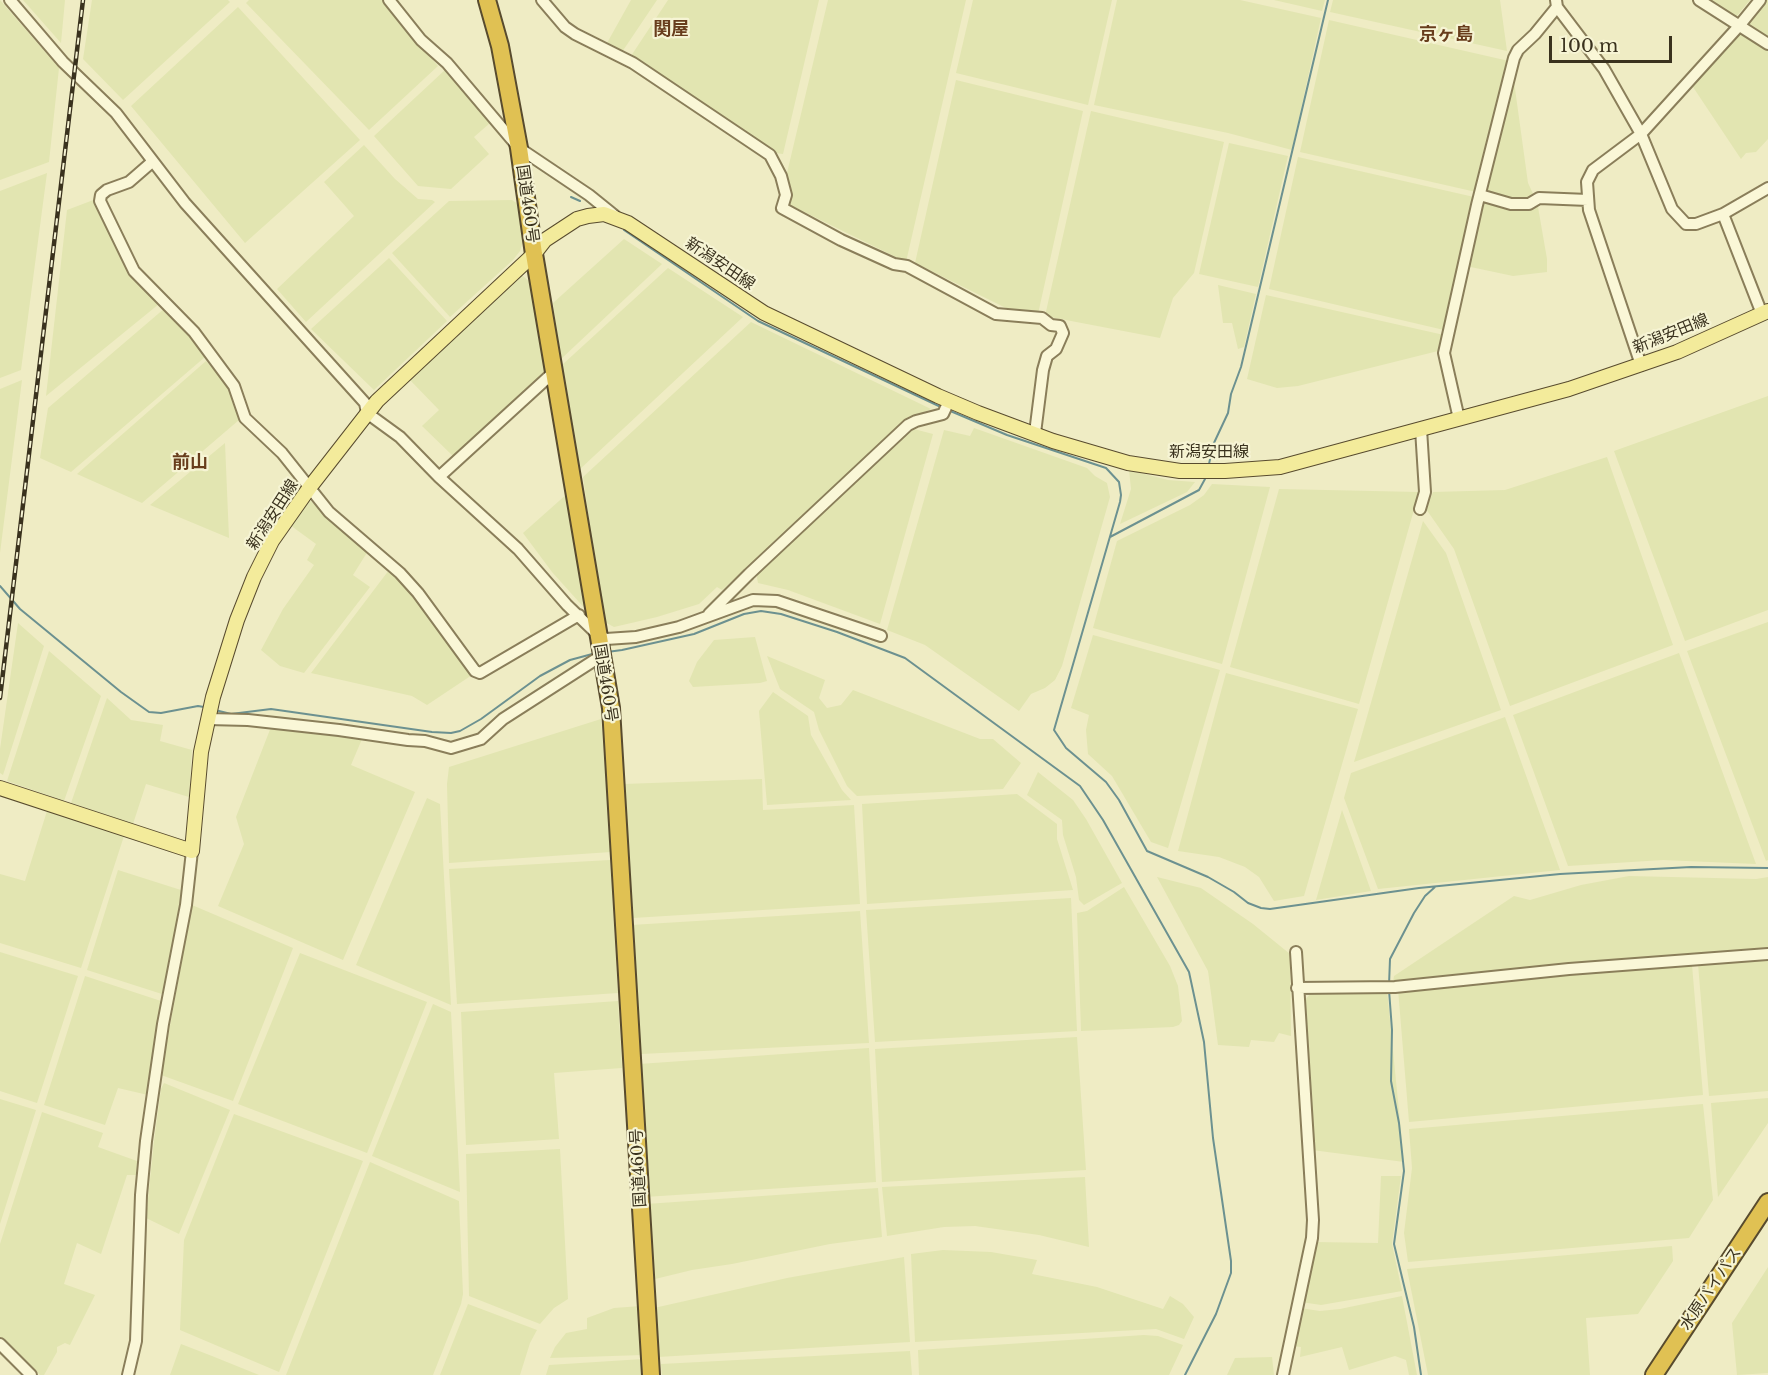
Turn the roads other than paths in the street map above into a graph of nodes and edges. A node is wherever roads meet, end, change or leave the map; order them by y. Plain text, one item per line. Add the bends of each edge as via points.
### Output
1 (10, 0) edge
2 (389, 0) edge
3 (487, 0) edge
4 (543, 0) edge
5 (1699, 0) edge
6 (1760, 0) edge
7 (1556, 4) edge
8 (1739, 26) junction
9 (1768, 44) edge
10 (1641, 134) junction
11 (519, 148) junction
12 (152, 162) junction
13 (1768, 188) edge
14 (1480, 195) junction
15 (1588, 200) junction
16 (1723, 214) junction
17 (616, 217) junction
18 (534, 254) junction
19 (1765, 312) edge
20 (1641, 365) junction
21 (555, 371) junction
22 (949, 401) junction
23 (367, 413) junction
24 (1459, 418) junction
25 (1421, 429) junction
26 (1035, 433) junction
27 (439, 477) junction
28 (310, 487) junction
29 (1420, 509) dead end
30 (579, 615) junction
31 (707, 617) junction
32 (881, 636) dead end
33 (600, 645) junction
34 (208, 719) junction
35 (0, 788) edge
36 (192, 851) junction
37 (1296, 952) dead end
38 (1768, 954) edge
39 (1297, 988) junction
40 (1768, 1202) edge
41 (0, 1344) edge
42 (31, 1375) edge
43 (128, 1375) edge
44 (651, 1375) edge
45 (1283, 1375) edge
46 (1654, 1375) edge

1 - 12 street via 63,62 122,120
2 - 11 street
3 - 11 highway, 国道460号
4 - 26 street via 575,34 633,63 770,155 782,176 786,195 782,208 841,240 907,266 996,314 1042,318 1060,326 1063,333 1056,349 1047,356 1043,370
5 - 8 street
6 - 8 street
7 - 10 street via 1604,69
7 - 14 street via 1514,58
8 - 9 street
8 - 10 street
10 - 15 street via 1593,170 1587,182
10 - 16 street via 1672,209 1686,224
11 - 17 street
11 - 18 highway, 国道460号
12 - 23 street via 365,403
12 - 28 street via 129,182 100,195 124,251 134,271 194,332 234,386 245,418
13 - 16 street
14 - 15 street via 1511,204 1529,204 1539,198
14 - 24 street via 1444,353
15 - 20 street
16 - 19 street
17 - 18 main road, 新潟安田線 via 604,214 577,219 545,240
17 - 22 main road, 新潟安田線 via 764,313
18 - 21 highway, 国道460号
18 - 23 main road, 新潟安田線 via 399,378
19 - 20 main road, 新潟安田線
20 - 24 main road, 新潟安田線
21 - 27 street
21 - 33 highway, 国道460号
22 - 26 main road, 新潟安田線
22 - 31 street via 943,414 908,425
23 - 27 street via 400,437
23 - 28 main road, 新潟安田線
24 - 25 main road, 新潟安田線
25 - 26 main road, 新潟安田線 via 1280,467 1210,472 1128,463
25 - 29 street via 1425,492
27 - 30 street via 518,549
28 - 30 street via 329,512 418,593 475,671 480,673
28 - 34 main road, 新潟安田線 via 272,542 254,577
30 - 33 street
31 - 32 street via 753,600 777,601
31 - 33 street via 636,637 606,639
33 - 34 street via 481,739 451,748 339,729
33 - 44 highway, 国道460号 via 611,709
34 - 36 main road, 新潟安田線
35 - 36 main road
36 - 43 street via 146,1141 136,1341
37 - 39 street
38 - 39 street via 1395,987
39 - 45 street via 1313,1220
40 - 46 highway, 水原バイパス
41 - 42 street

